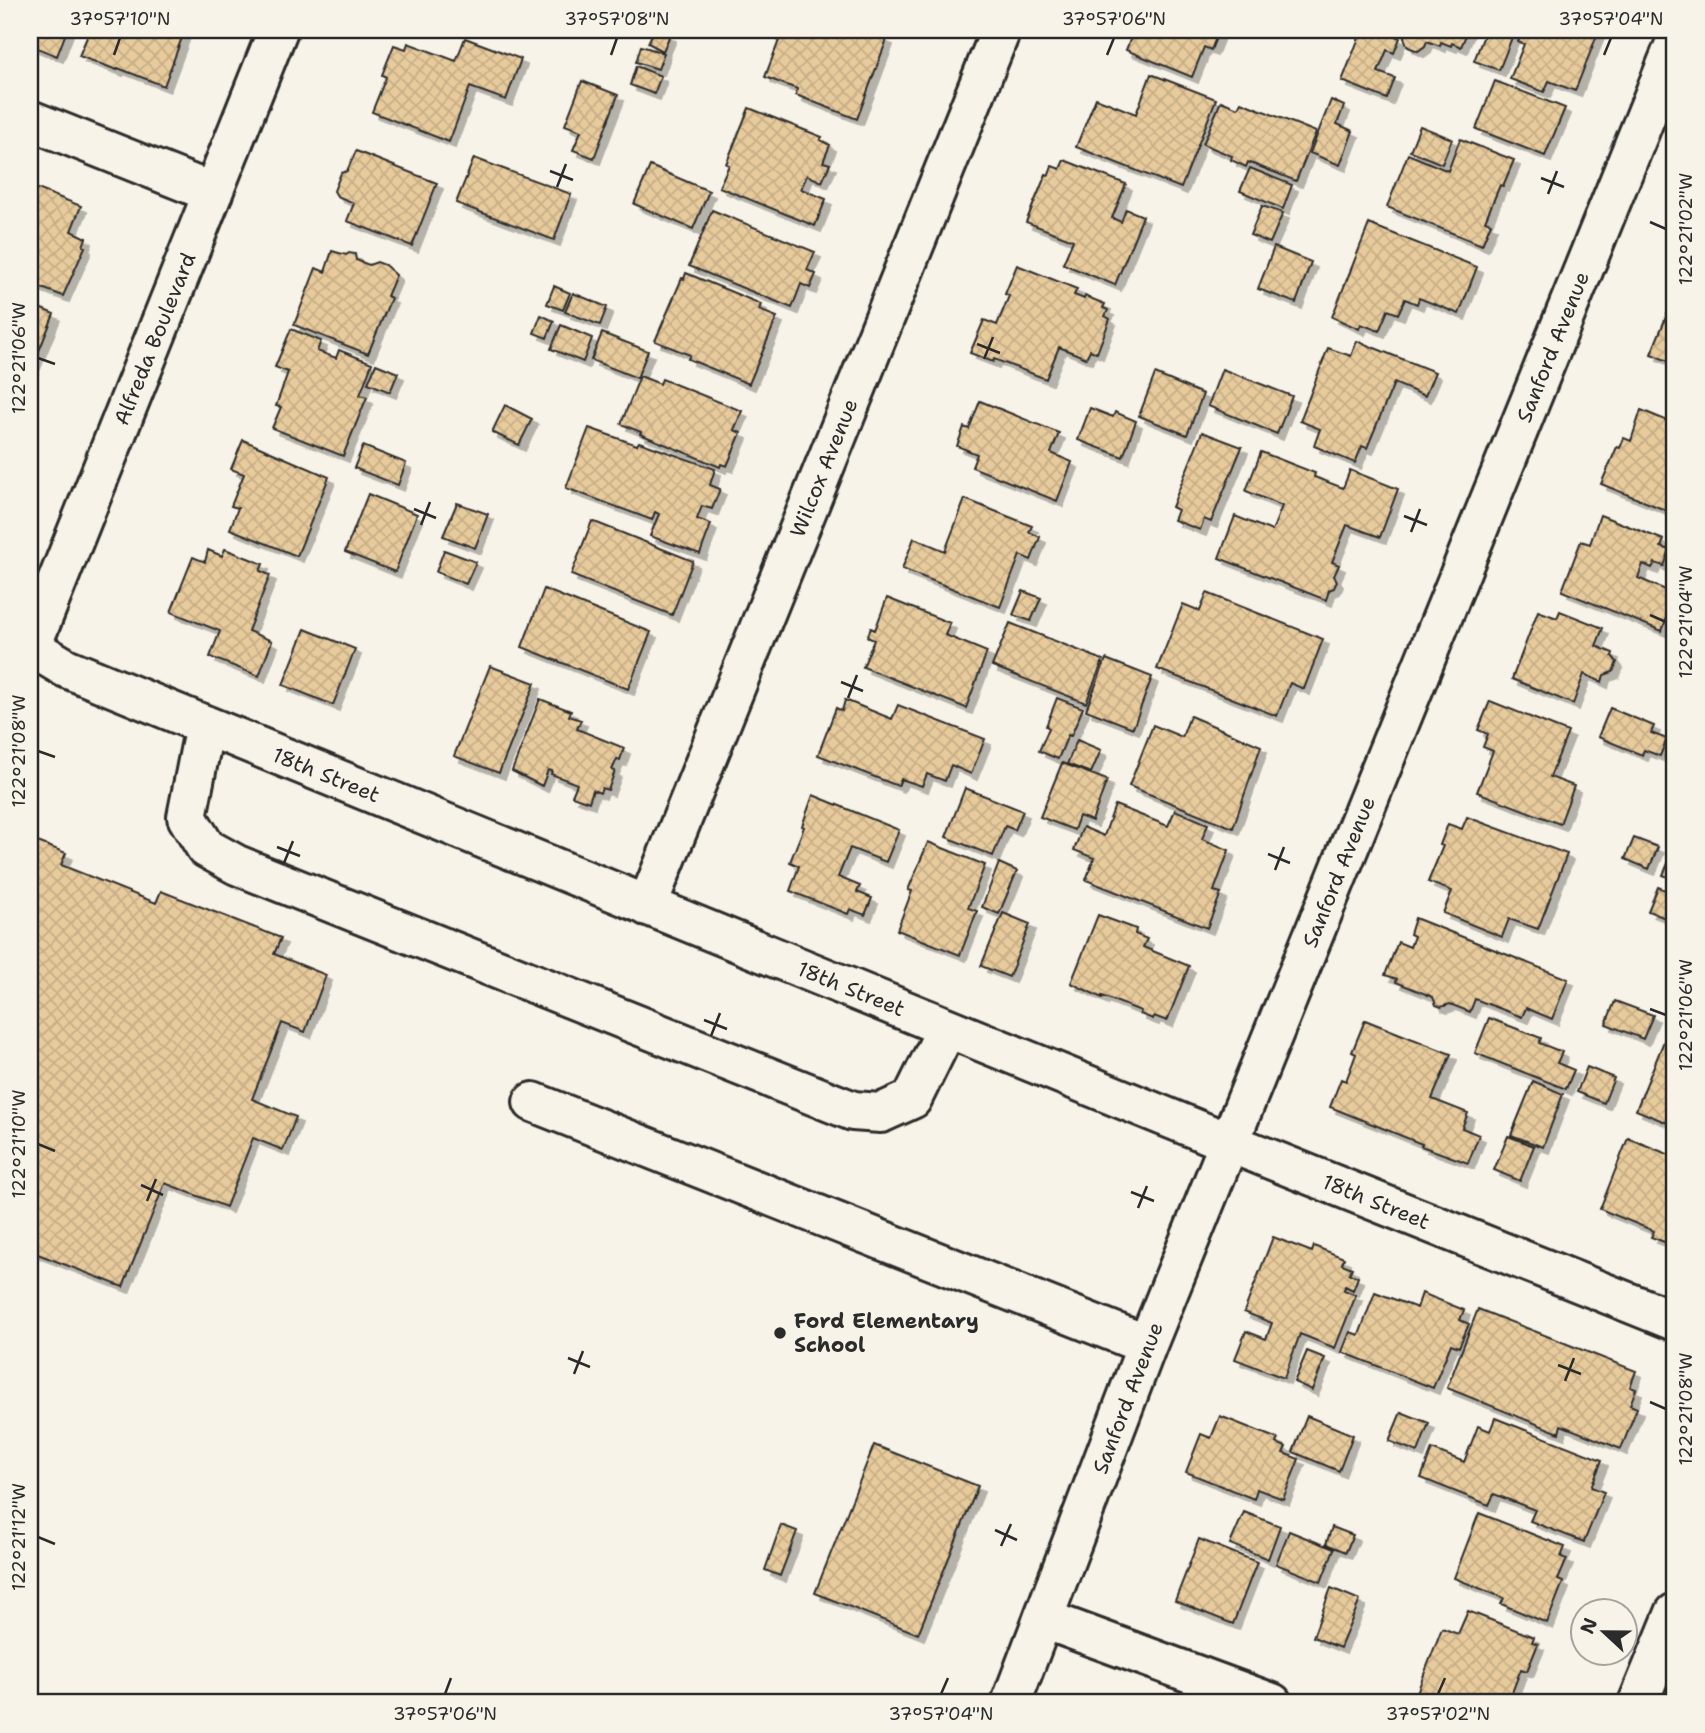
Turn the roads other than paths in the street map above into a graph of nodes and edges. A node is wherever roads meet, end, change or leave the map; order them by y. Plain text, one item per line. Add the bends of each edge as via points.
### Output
1 (278, 30) edge
2 (1001, 30) edge
3 (1675, 44) edge
4 (30, 120) edge
5 (214, 193) junction
6 (31, 647) edge
7 (205, 725) junction
8 (647, 906) junction
9 (947, 1028) junction
10 (533, 1102) dead end
11 (1230, 1143) junction
12 (1675, 1321) edge
13 (1147, 1345) junction
14 (1675, 1613) edge
15 (1044, 1619) junction
16 (1011, 1703) edge
17 (1272, 1703) edge
18 (1639, 1703) edge

1 - 5 street, Alfreda Boulevard
2 - 8 street, Wilcox Avenue
3 - 11 street, Sanford Avenue
4 - 5 street
5 - 6 street, Alfreda Boulevard
6 - 7 street, 18th Street via 66,668
7 - 8 street, 18th Street
7 - 9 street via 187,817 206,848 237,866 853,1111 881,1113 912,1099
8 - 9 street, 18th Street
9 - 11 street, 18th Street
10 - 13 street
11 - 12 street, 18th Street
11 - 13 street, Sanford Avenue
13 - 15 street, Sanford Avenue
14 - 18 street
15 - 16 street, Sanford Avenue
15 - 17 street

